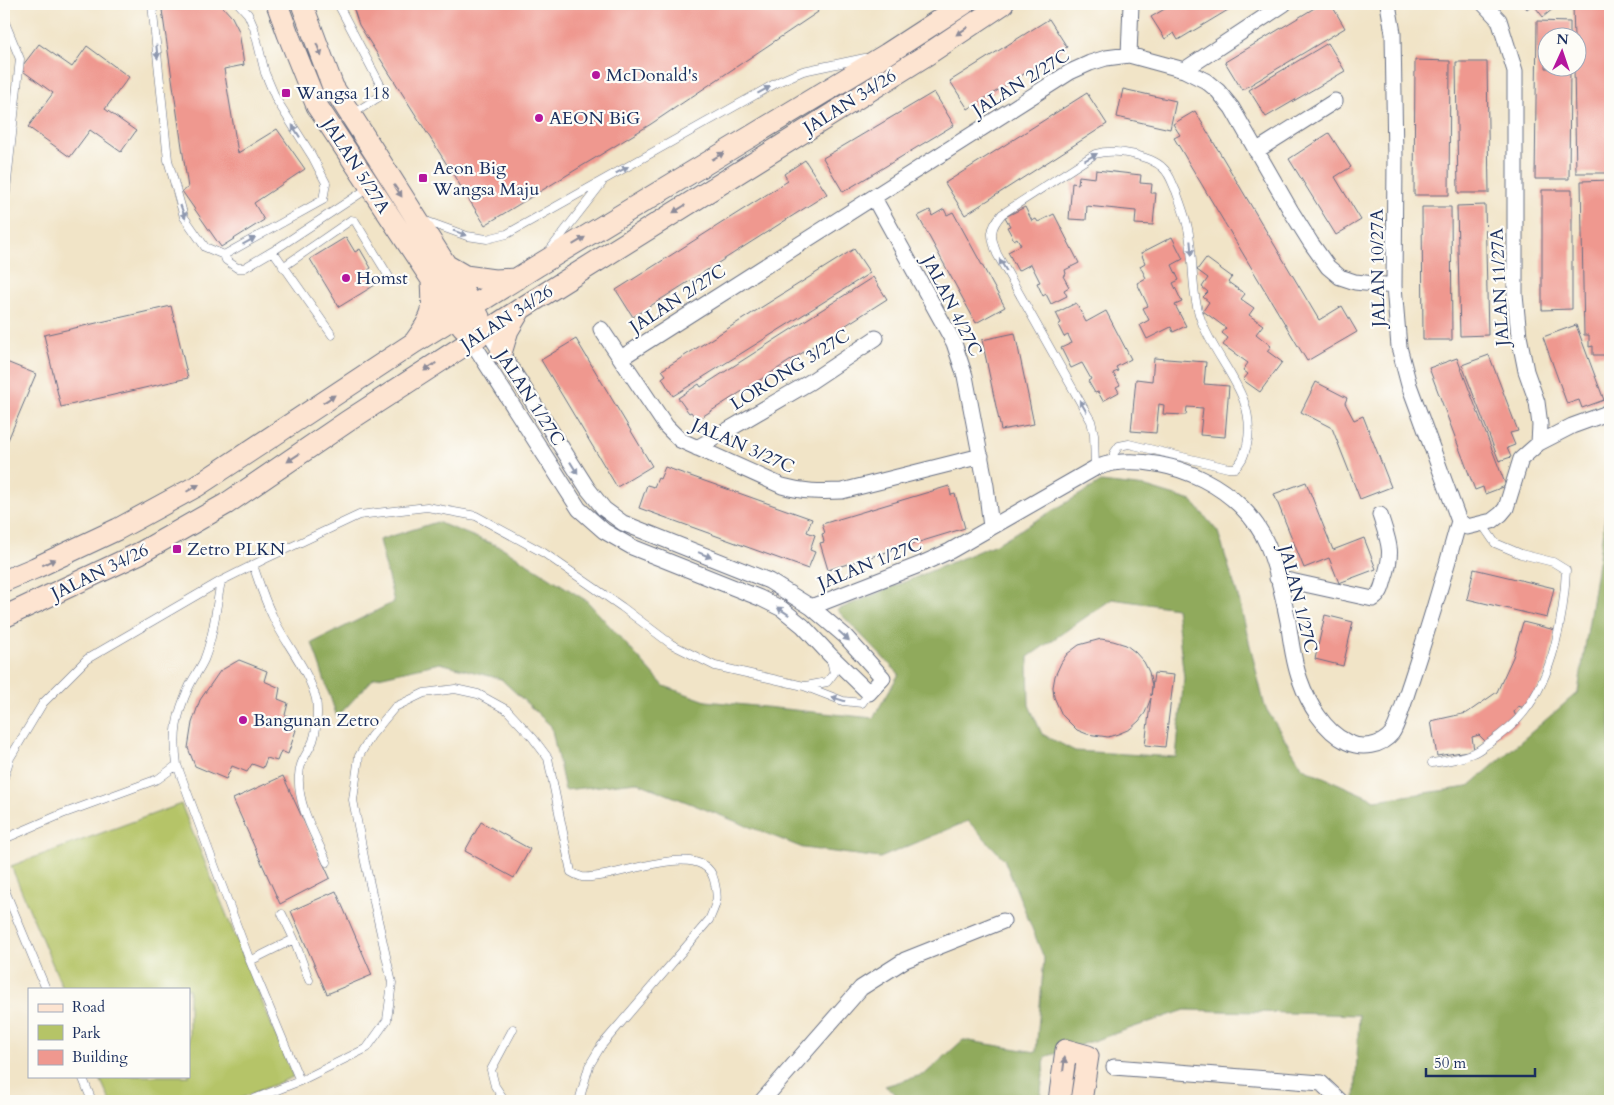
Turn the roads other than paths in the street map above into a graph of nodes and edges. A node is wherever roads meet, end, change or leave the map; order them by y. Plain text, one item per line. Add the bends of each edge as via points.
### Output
1 (152, 4) edge
2 (239, 4) edge
3 (277, 4) edge
4 (302, 4) edge
5 (338, 4) edge
6 (964, 4) edge
7 (1003, 4) edge
8 (1131, 4) edge
9 (1284, 4) edge
10 (1388, 4) edge
11 (1484, 4) edge
12 (4, 20) edge
13 (887, 54) junction
14 (1129, 55) junction
15 (1184, 70) junction
16 (1334, 101) dead end
17 (350, 115) junction
18 (1256, 150) junction
19 (603, 180) junction
20 (370, 187) junction
21 (874, 198) junction
22 (4, 209) edge
23 (414, 217) junction
24 (273, 251) junction
25 (224, 255) junction
26 (445, 265) junction
27 (537, 266) junction
28 (283, 267) junction
29 (517, 279) junction
30 (390, 280) dead end
31 (432, 281) junction
32 (1394, 286) junction
33 (522, 308) junction
34 (464, 312) junction
35 (601, 330) dead end
36 (332, 335) dead end
37 (479, 335) junction
38 (876, 338) dead end
39 (415, 342) junction
40 (501, 353) junction
41 (621, 358) junction
42 (1610, 410) edge
43 (1539, 443) junction
44 (697, 448) junction
45 (980, 456) junction
46 (1113, 463) junction
47 (1095, 468) junction
48 (1380, 515) dead end
49 (1459, 521) junction
50 (1482, 524) junction
51 (990, 527) junction
52 (253, 565) junction
53 (1277, 578) junction
54 (4, 581) edge
55 (221, 581) junction
56 (811, 607) junction
57 (4, 618) edge
58 (830, 655) junction
59 (804, 686) junction
60 (869, 693) junction
61 (1432, 763) dead end
62 (177, 765) junction
63 (4, 777) edge
64 (4, 839) edge
65 (328, 862) dead end
66 (4, 888) edge
67 (282, 914) dead end
68 (1002, 921) dead end
69 (294, 939) junction
70 (250, 961) junction
71 (309, 980) dead end
72 (46, 988) edge
73 (513, 1029) dead end
74 (1114, 1067) dead end
75 (83, 1078) edge
76 (300, 1080) junction
77 (92, 1101) edge
78 (249, 1101) edge
79 (504, 1101) edge
80 (579, 1101) edge
81 (762, 1101) edge
82 (1059, 1101) edge
83 (1081, 1101) edge
84 (1340, 1101) edge

1 -> 25 lane via 168,160 184,217 205,247
25 -> 2 lane via 323,200 326,183 276,99 265,73 254,28
3 - 20 main road, JALAN 5/27A via 317,106
4 -> 17 main road, JALAN 5/27A via 333,87
5 - 17 lane via 382,92
6 - 13 main road, JALAN 34/26
7 -> 33 main road, JALAN 34/26
8 - 14 street
9 - 15 street
10 - 32 street, JALAN 10/27A via 1392,33 1396,214
11 - 43 street, JALAN 11/27A via 1499,20 1514,71 1515,295 1526,371 1537,402
12 - 22 lane via 20,59
19 -> 13 lane via 780,81 803,71
27 -> 13 main road, JALAN 34/26
14 - 15 street, JALAN 2/27C
14 - 21 street, JALAN 2/27C via 1106,58 1070,72
15 - 18 street, JALAN 2/27C via 1218,91 1232,108
16 - 18 street
17 -> 23 main road, JALAN 5/27A
18 - 32 street, JALAN 2/27C via 1328,267 1340,277 1355,282
23 -> 19 lane via 467,236 486,239 506,234
19 - 27 lane
20 - 24 lane
20 - 31 main road, JALAN 5/27A
21 - 41 street, JALAN 2/27C
21 - 45 street, JALAN 4/27C via 954,343 967,384
23 - 26 main road, JALAN 5/27A
24 - 25 lane via 244,268 238,268
24 - 28 lane
26 - 29 main road via 465,276
26 - 34 main road, JALAN 5/27A
27 - 29 main road, JALAN 34/26
28 - 30 lane via 351,220 355,221
28 - 36 lane
29 - 34 main road, JALAN 34/26
31 - 34 main road, JALAN 5/27A
31 - 39 main road via 434,306 429,321
32 - 49 street, JALAN 10/27A via 1402,365
33 - 37 main road, JALAN 34/26
33 - 40 main road via 508,330
34 - 37 main road
34 - 39 main road, JALAN 34/26
35 - 41 street, JALAN 3/27C
37 - 40 street, JALAN 1/27C
37 -> 57 main road, JALAN 34/26 via 226,504 140,553
58 -> 37 street, JALAN 1/27C via 803,626 782,610 760,598 632,547 604,531 579,509
38 - 44 street, LORONG 3/27C via 810,382
54 -> 39 main road, JALAN 34/26 via 118,528 197,486
40 -> 56 street, JALAN 1/27C via 588,489 604,508 623,523 769,581
41 - 44 street, JALAN 3/27C via 666,426 680,440
42 - 43 street
43 - 50 street via 1521,458 1506,508 1492,521
44 - 45 street, JALAN 3/27C via 782,486 819,492 842,490
45 - 51 street, JALAN 4/27C
46 - 47 street, JALAN 1/27C
47 -> 46 lane via 1091,421 991,238 1002,214 1095,154 1105,151 1155,162 1169,176 1189,233 1198,310 1215,350 1242,395 1248,410 1249,428 1244,458 1235,468 1129,444 1119,446
46 - 53 street, JALAN 1/27C via 1162,465 1206,480 1245,512 1258,528
47 - 51 street, JALAN 1/27C
48 - 53 street via 1390,550 1389,565 1377,597 1372,599
49 - 50 street via 1467,527
49 - 53 street, JALAN 1/27C via 1417,663 1392,733 1370,746 1355,746 1340,738 1326,726 1312,706 1293,660 1288,621
50 - 61 lane via 1495,543 1553,562 1566,570 1559,626 1550,662 1539,687 1511,727 1474,753
51 - 56 street, JALAN 1/27C via 919,566
52 - 55 lane
52 - 59 lane via 359,515 427,507 476,516 544,553 671,644 716,666
52 - 65 lane via 272,616 304,672 316,701 313,740 299,775 300,795
55 - 62 lane via 211,638 178,714 174,743
55 - 63 lane via 88,659 43,702 10,758
56 -> 60 street, JALAN 1/27C via 845,636 883,678
58 - 59 lane via 834,673 827,682
58 - 60 street, JALAN 1/27C
60 -> 59 lane via 862,703 843,701
62 - 64 lane via 158,779
62 - 70 lane
66 - 72 lane
67 - 69 lane
68 - 81 street via 905,960 861,988
69 - 70 lane
69 - 71 lane
70 - 76 lane
73 - 79 lane via 491,1070 494,1086
74 - 84 street via 1321,1083
75 - 77 lane
76 - 78 lane
76 - 80 lane via 368,1048 387,1020 392,983 353,800 359,756 395,707 424,693 455,688 478,694 507,710 548,758 571,872 582,877 682,859 704,865 713,877 718,900 709,920 601,1046 589,1066
82 -> 83 main road via 1066,1050 1088,1056

